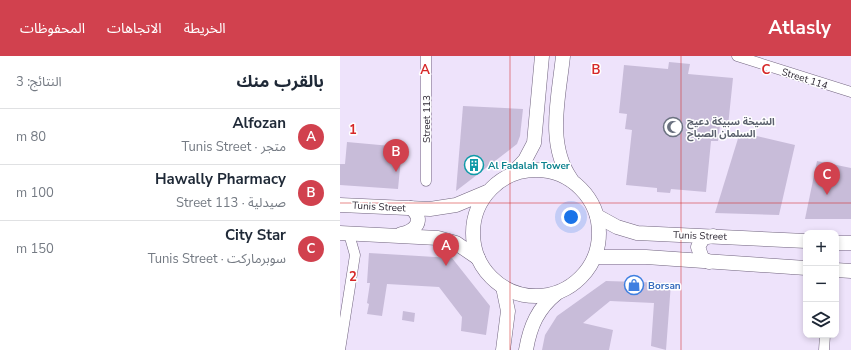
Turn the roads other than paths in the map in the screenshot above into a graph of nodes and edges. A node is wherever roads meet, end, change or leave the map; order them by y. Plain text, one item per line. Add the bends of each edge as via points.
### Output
1 (426, 56) edge
2 (542, 56) edge
3 (563, 56) edge
4 (737, 56) edge
5 (851, 92) edge
6 (511, 174) junction
7 (571, 180) junction
8 (426, 181) dead end
9 (487, 192) junction
10 (340, 205) edge
11 (411, 208) junction
12 (598, 216) junction
13 (344, 234) edge
14 (393, 236) junction
15 (718, 236) junction
16 (803, 241) edge
17 (839, 243) edge
18 (851, 244) edge
19 (595, 257) junction
20 (478, 258) junction
21 (709, 262) junction
22 (803, 268) edge
23 (839, 270) edge
24 (851, 271) edge
25 (504, 287) junction
26 (557, 292) junction
27 (825, 338) edge
28 (340, 350) edge
29 (503, 350) edge
30 (526, 350) edge
31 (824, 350) edge

1 - 8 street, Street 113
2 - 6 main road via 534,143 525,160
3 - 7 main road via 556,142 562,165
4 - 5 street, Street 114
6 - 7 main road via 542,170 560,174
6 - 9 main road
7 - 12 main road via 588,196
9 - 11 main road, Tunis Street via 444,207
9 - 20 main road via 480,202 473,224 474,247
10 - 11 main road, Tunis Street
11 - 14 main road via 418,215 416,227 409,233
12 - 15 main road, Tunis Street via 617,227 637,233
12 - 19 main road via 599,236
13 - 14 main road
13 - 28 street via 355,255
14 - 20 main road via 447,239 465,247
15 - 16 main road, Tunis Street
15 - 21 main road via 703,238 699,242 699,253
17 - 18 main road
19 - 21 main road via 646,257
19 - 26 main road via 579,279
20 - 25 main road via 490,278
21 - 22 main road
23 - 24 main road
25 - 26 main road via 521,295
25 - 29 main road via 508,311
26 - 30 main road via 534,320
27 - 31 street

